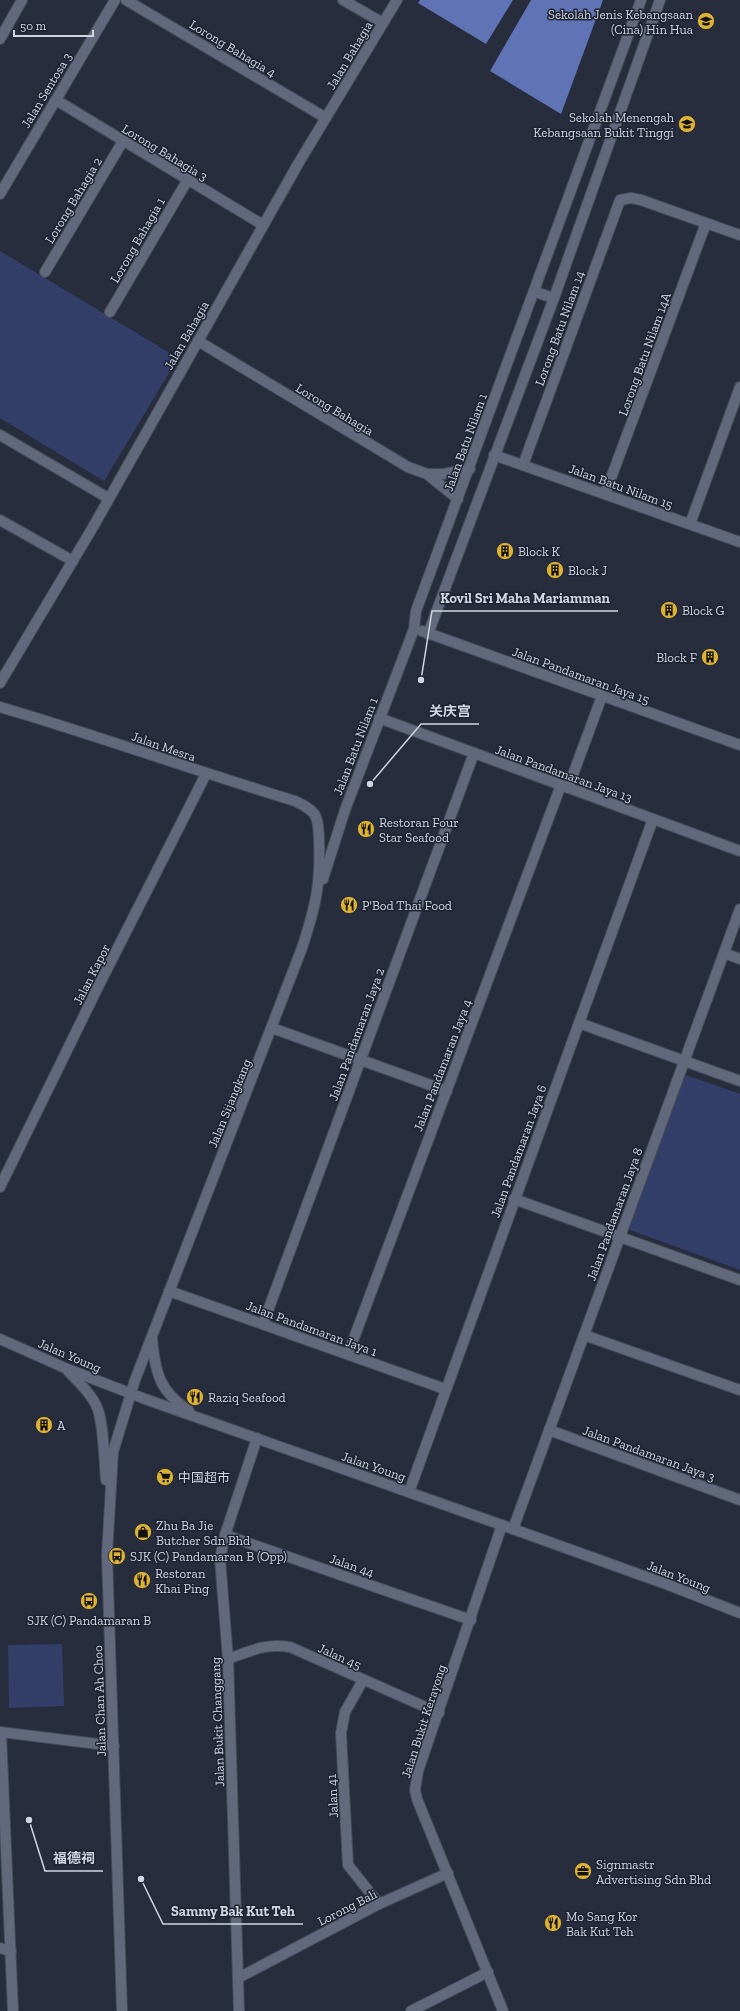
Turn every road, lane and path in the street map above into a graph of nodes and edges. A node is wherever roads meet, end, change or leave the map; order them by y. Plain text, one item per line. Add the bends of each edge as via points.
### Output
1 (22, 0) edge
2 (115, 0) edge
3 (126, 0) edge
4 (343, 0) edge
5 (641, 0) edge
6 (660, 0) edge
7 (393, 1) edge
8 (383, 23) junction
9 (0, 39) edge
10 (56, 100) junction
11 (326, 118) junction
12 (123, 141) junction
13 (187, 181) junction
14 (0, 194) edge
15 (706, 223) junction
16 (263, 225) junction
17 (740, 235) edge
18 (45, 272) dead end
19 (535, 292) junction
20 (554, 298) junction
21 (110, 312) dead end
22 (198, 341) junction
23 (740, 387) edge
24 (0, 435) edge
25 (494, 455) junction
26 (523, 465) junction
27 (470, 469) junction
28 (427, 474) junction
29 (605, 494) junction
30 (108, 498) junction
31 (458, 499) junction
32 (690, 524) junction
33 (2, 525) edge
34 (740, 542) edge
35 (73, 561) junction
36 (414, 629) junction
37 (428, 634) junction
38 (0, 683) edge
39 (602, 696) junction
40 (0, 707) edge
41 (379, 718) junction
42 (740, 745) edge
43 (474, 753) junction
44 (206, 774) junction
45 (565, 787) junction
46 (315, 816) joint
47 (653, 819) junction
48 (740, 851) edge
49 (318, 894) junction
50 (740, 909) edge
51 (724, 953) junction
52 (740, 959) edge
53 (579, 1023) junction
54 (272, 1028) junction
55 (361, 1060) junction
56 (684, 1061) junction
57 (740, 1081) edge
58 (447, 1091) junction
59 (0, 1187) edge
60 (514, 1199) junction
61 (620, 1237) junction
62 (740, 1280) edge
63 (169, 1291) junction
64 (263, 1324) junction
65 (584, 1335) junction
66 (152, 1336) junction
67 (0, 1339) edge
68 (348, 1354) junction
69 (66, 1368) junction
70 (445, 1389) junction
71 (740, 1390) edge
72 (130, 1394) junction
73 (199, 1418) junction
74 (549, 1430) junction
75 (257, 1438) junction
76 (409, 1492) junction
77 (740, 1500) edge
78 (109, 1510) junction
79 (502, 1525) junction
80 (513, 1529) junction
81 (225, 1535) junction
82 (740, 1613) edge
83 (471, 1620) junction
84 (228, 1659) junction
85 (363, 1680) junction
86 (439, 1713) junction
87 (0, 1732) edge
88 (114, 1746) junction
89 (3, 1837) edge
90 (448, 1873) junction
91 (379, 1904) junction
92 (0, 1948) edge
93 (11, 1951) junction
94 (488, 1972) junction
95 (238, 1978) junction
96 (13, 2011) edge
97 (122, 2011) edge
98 (239, 2011) edge
99 (411, 2011) edge
100 (503, 2011) edge

1 - 9 street
2 - 10 street, Jalan Sentosa 3
3 - 11 street, Lorong Bahagia 4
4 - 8 street
5 - 19 street, Jalan Batu Nilam 1
6 - 20 street
7 - 8 street, Jalan Bahagia
8 - 11 street, Jalan Bahagia
10 - 12 street, Lorong Bahagia 3
10 - 14 street, Jalan Sentosa 3
11 - 16 street, Jalan Bahagia
12 - 13 street, Lorong Bahagia 3
12 - 18 street, Lorong Bahagia 2
13 - 16 street, Lorong Bahagia 3
13 - 21 street, Lorong Bahagia 1
15 - 17 street
15 - 26 street, Lorong Batu Nilam 14 via 631,198 620,200
15 - 29 street, Lorong Batu Nilam 14A
16 - 22 street, Jalan Bahagia
19 - 20 street
19 - 27 street, Jalan Batu Nilam 1
20 - 25 street
22 - 28 street, Lorong Bahagia via 408,467
22 - 30 street, Jalan Bahagia
23 - 32 street
24 - 30 street
25 - 26 street, Jalan Batu Nilam 15
25 - 37 street
26 - 29 street, Jalan Batu Nilam 15
27 - 28 street
27 - 31 street, Jalan Batu Nilam 1
28 - 31 street, Lorong Bahagia
29 - 32 street, Jalan Batu Nilam 15
30 - 35 street, Jalan Bahagia
31 - 36 street, Jalan Batu Nilam 1 via 416,611
32 - 34 street, Jalan Batu Nilam 15
33 - 35 street
35 - 38 street, Jalan Bahagia
36 - 37 street, Jalan Pandamaran Jaya 15
36 - 41 street, Jalan Batu Nilam 1
37 - 39 street, Jalan Pandamaran Jaya 15
39 - 42 street, Jalan Pandamaran Jaya 15
39 - 45 street, Jalan Pandamaran Jaya 4
40 - 44 street, Jalan Mesra
41 - 43 street, Jalan Pandamaran Jaya 13
41 - 49 street, Jalan Batu Nilam 1
43 - 45 street, Jalan Pandamaran Jaya 13
43 - 55 street, Jalan Pandamaran Jaya 2
44 - 46 street, Jalan Mesra via 295,801 308,807
44 - 59 street, Jalan Kapor
45 - 47 street, Jalan Pandamaran Jaya 13
45 - 58 street, Jalan Pandamaran Jaya 4
46 - 49 street, Jalan Sijangkang via 319,831 320,855
47 - 48 street, Jalan Pandamaran Jaya 13
47 - 53 street, Jalan Pandamaran Jaya 6
49 - 54 street, Jalan Sijangkang via 302,948
50 - 51 street, Jalan Pandamaran Jaya 8
51 - 52 street
51 - 56 street, Jalan Pandamaran Jaya 8
53 - 56 street
53 - 60 street, Jalan Pandamaran Jaya 6
54 - 55 street
54 - 63 street, Jalan Sijangkang
55 - 58 street
55 - 64 street, Jalan Pandamaran Jaya 2
56 - 57 street
56 - 61 street, Jalan Pandamaran Jaya 8
58 - 68 street, Jalan Pandamaran Jaya 4
60 - 61 street
60 - 70 street, Jalan Pandamaran Jaya 6
61 - 62 street
61 - 65 street, Jalan Pandamaran Jaya 8
63 - 64 street, Jalan Pandamaran Jaya 1
63 - 66 street, Jalan Sijangkang
64 - 68 street, Jalan Pandamaran Jaya 1
65 - 71 street
65 - 74 street, Jalan Pandamaran Jaya 8
66 - 72 street, Jalan Sijangkang
66 - 73 street via 154,1365 160,1381 180,1405
67 - 69 street, Jalan Young
68 - 70 street, Jalan Pandamaran Jaya 1
69 - 72 street, Jalan Young
69 - 78 street via 97,1406
70 - 76 street, Jalan Pandamaran Jaya 6
72 - 73 street, Jalan Young
72 - 78 street, Jalan Chan Ah Choo via 113,1452
73 - 75 street, Jalan Young
74 - 77 street, Jalan Pandamaran Jaya 3
74 - 80 street, Jalan Pandamaran Jaya 8
75 - 76 street, Jalan Young
75 - 81 street, Jalan Bukit Changgang
76 - 79 street, Jalan Young
78 - 88 street, Jalan Chan Ah Choo via 107,1555
79 - 80 street, Jalan Young
79 - 83 street, Jalan Bukit Kerayong
80 - 82 street, Jalan Young
81 - 83 street, Jalan 44
81 - 84 street, Jalan Bukit Changgang via 220,1559
83 - 86 street, Jalan Bukit Kerayong
84 - 85 street, Jalan 45 via 262,1646 290,1647
84 - 95 street, Jalan Bukit Changgang
85 - 86 street, Jalan 45
85 - 91 street, Jalan 41 via 345,1712 341,1733 348,1865
86 - 90 street, Jalan Bukit Kerayong via 418,1771 415,1790
87 - 88 street
87 - 89 street
88 - 97 street, Jalan Chan Ah Choo
89 - 93 street
90 - 91 street, Lorong Bali
90 - 94 street, Jalan Bukit Kerayong
91 - 95 street, Lorong Bali
92 - 93 street
93 - 96 street
94 - 99 street
94 - 100 street, Jalan Bukit Kerayong
95 - 98 street, Jalan Bukit Changgang

